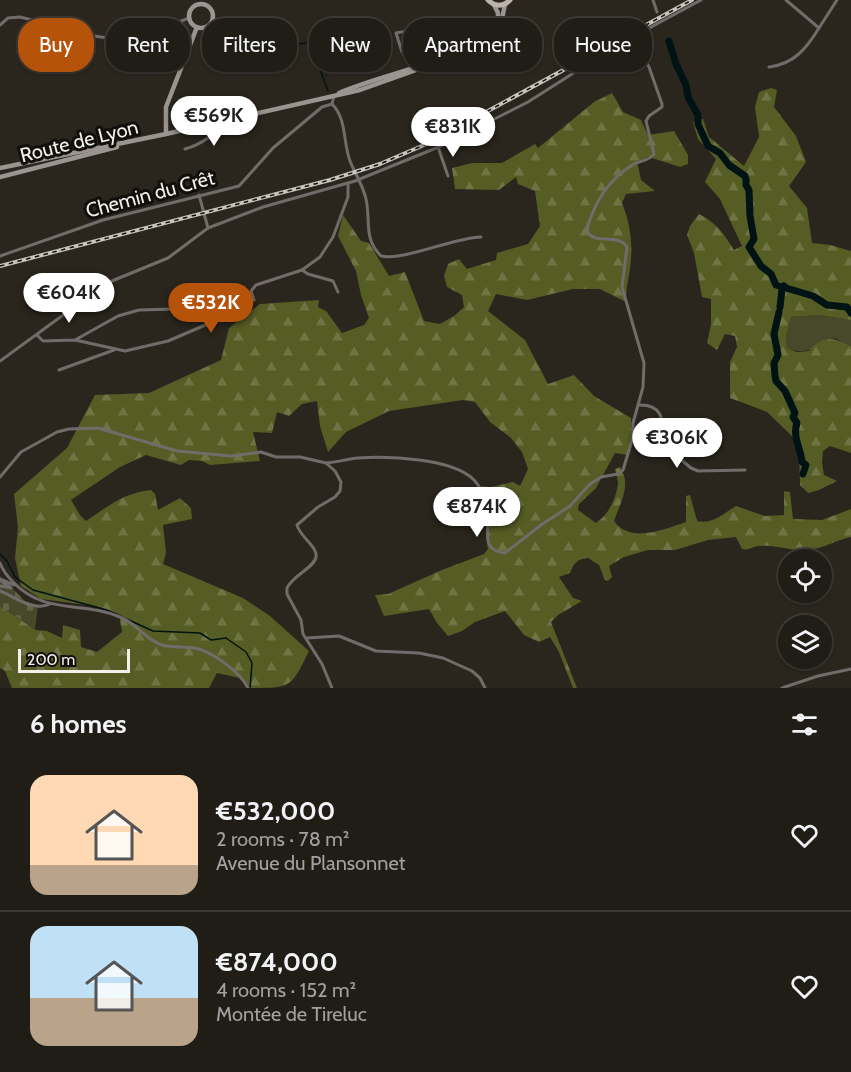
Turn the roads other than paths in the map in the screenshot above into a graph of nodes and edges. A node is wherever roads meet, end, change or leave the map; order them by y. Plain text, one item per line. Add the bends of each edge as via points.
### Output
1 (488, 0) edge
2 (653, 0) edge
3 (701, 0) edge
4 (786, 0) edge
5 (837, 0) edge
6 (206, 2) edge
7 (508, 2) edge
8 (494, 5) junction
9 (657, 12) dead end
10 (189, 18) edge
11 (212, 18) edge
12 (496, 18) edge
13 (190, 19) edge
14 (0, 25) edge
15 (652, 25) edge
16 (202, 26) edge
17 (197, 27) junction
18 (819, 28) junction
19 (106, 37) edge
20 (445, 39) joint
21 (263, 41) joint
22 (769, 67) dead end
23 (403, 71) edge
24 (576, 72) edge
25 (651, 72) edge
26 (333, 95) junction
27 (313, 99) junction
28 (332, 104) junction
29 (319, 110) junction
30 (228, 120) junction
31 (166, 134) junction
32 (438, 147) junction
33 (184, 149) dead end
34 (0, 168) edge
35 (448, 176) dead end
36 (0, 177) edge
37 (360, 179) junction
38 (348, 183) junction
39 (199, 195) junction
40 (207, 228) junction
41 (481, 237) dead end
42 (0, 256) edge
43 (302, 270) junction
44 (338, 292) dead end
45 (254, 300) dead end
46 (37, 335) junction
47 (75, 340) junction
48 (116, 350) junction
49 (1, 360) edge
50 (60, 370) dead end
51 (639, 405) junction
52 (326, 463) junction
53 (745, 470) dead end
54 (0, 477) edge
55 (0, 563) edge
56 (0, 579) edge
57 (0, 586) edge
58 (18, 587) junction
59 (10, 589) junction
60 (0, 591) edge
61 (19, 599) junction
62 (50, 604) junction
63 (305, 636) junction
64 (851, 669) edge
65 (248, 688) edge
66 (332, 688) edge
67 (485, 688) edge
68 (782, 688) edge

1 - 8 main road
2 - 9 street
3 - 15 street
4 - 18 street
5 - 18 street
6 - 10 main road via 192,8
6 - 11 main road
7 - 8 main road
7 - 26 main road via 498,25 450,58 360,90
8 - 12 main road
13 - 17 main road
14 - 19 street via 8,18 20,17
16 - 17 main road
17 - 31 main road via 166,107
18 - 22 street via 809,45 791,61
20 - 20 street via 435,23 424,30 414,28 396,33 405,53
21 - 21 street via 263,50 272,50 272,41
23 - 26 main road
24 - 32 street via 528,102
25 - 51 street via 662,104 646,121 654,154 609,184 587,228 591,237 618,240 627,247 622,288 645,363
26 - 27 main road, Route de Lyon
26 - 28 street
27 - 29 street
27 - 30 main road, Route de Lyon
28 - 29 street, Chemin du Crêt
28 - 37 street via 342,123 349,159
29 - 39 street, Chemin du Crêt via 273,148 239,186
30 - 31 main road, Route de Lyon
30 - 33 street via 213,136
31 - 34 main road, Route de Lyon
31 - 36 main road, Route de Lyon
32 - 35 street
32 - 37 street
37 - 38 street
37 - 41 street via 367,202 370,242 381,256 400,256
38 - 40 street
38 - 43 street via 348,197 333,237 320,257
39 - 40 street
39 - 42 street, Chemin du Crêt via 104,220
40 - 46 street via 168,258 107,283
43 - 44 street via 333,281
43 - 45 street via 256,285 251,291
46 - 47 street via 43,341
46 - 49 street
47 - 48 street
47 - 48 street via 139,309 207,308 213,312 210,323 168,341
48 - 50 street
51 - 52 street via 623,470 594,480 570,506 505,553 490,548 488,506 474,480 459,470 415,459 356,458
51 - 53 street via 656,408 664,424 666,447 691,468 708,472
52 - 54 street via 261,452 231,456 177,451 98,428 69,429 21,452
52 - 63 street via 341,482 339,491 297,525 316,555 287,588
55 - 58 street
56 - 58 street
56 - 59 street
57 - 59 street
58 - 62 street
59 - 61 street
60 - 61 street
61 - 62 street via 30,606
62 - 65 street via 107,612 132,623 156,642 208,652 238,674
63 - 66 street
63 - 67 street via 339,636 376,651 443,658 472,671
64 - 68 street

